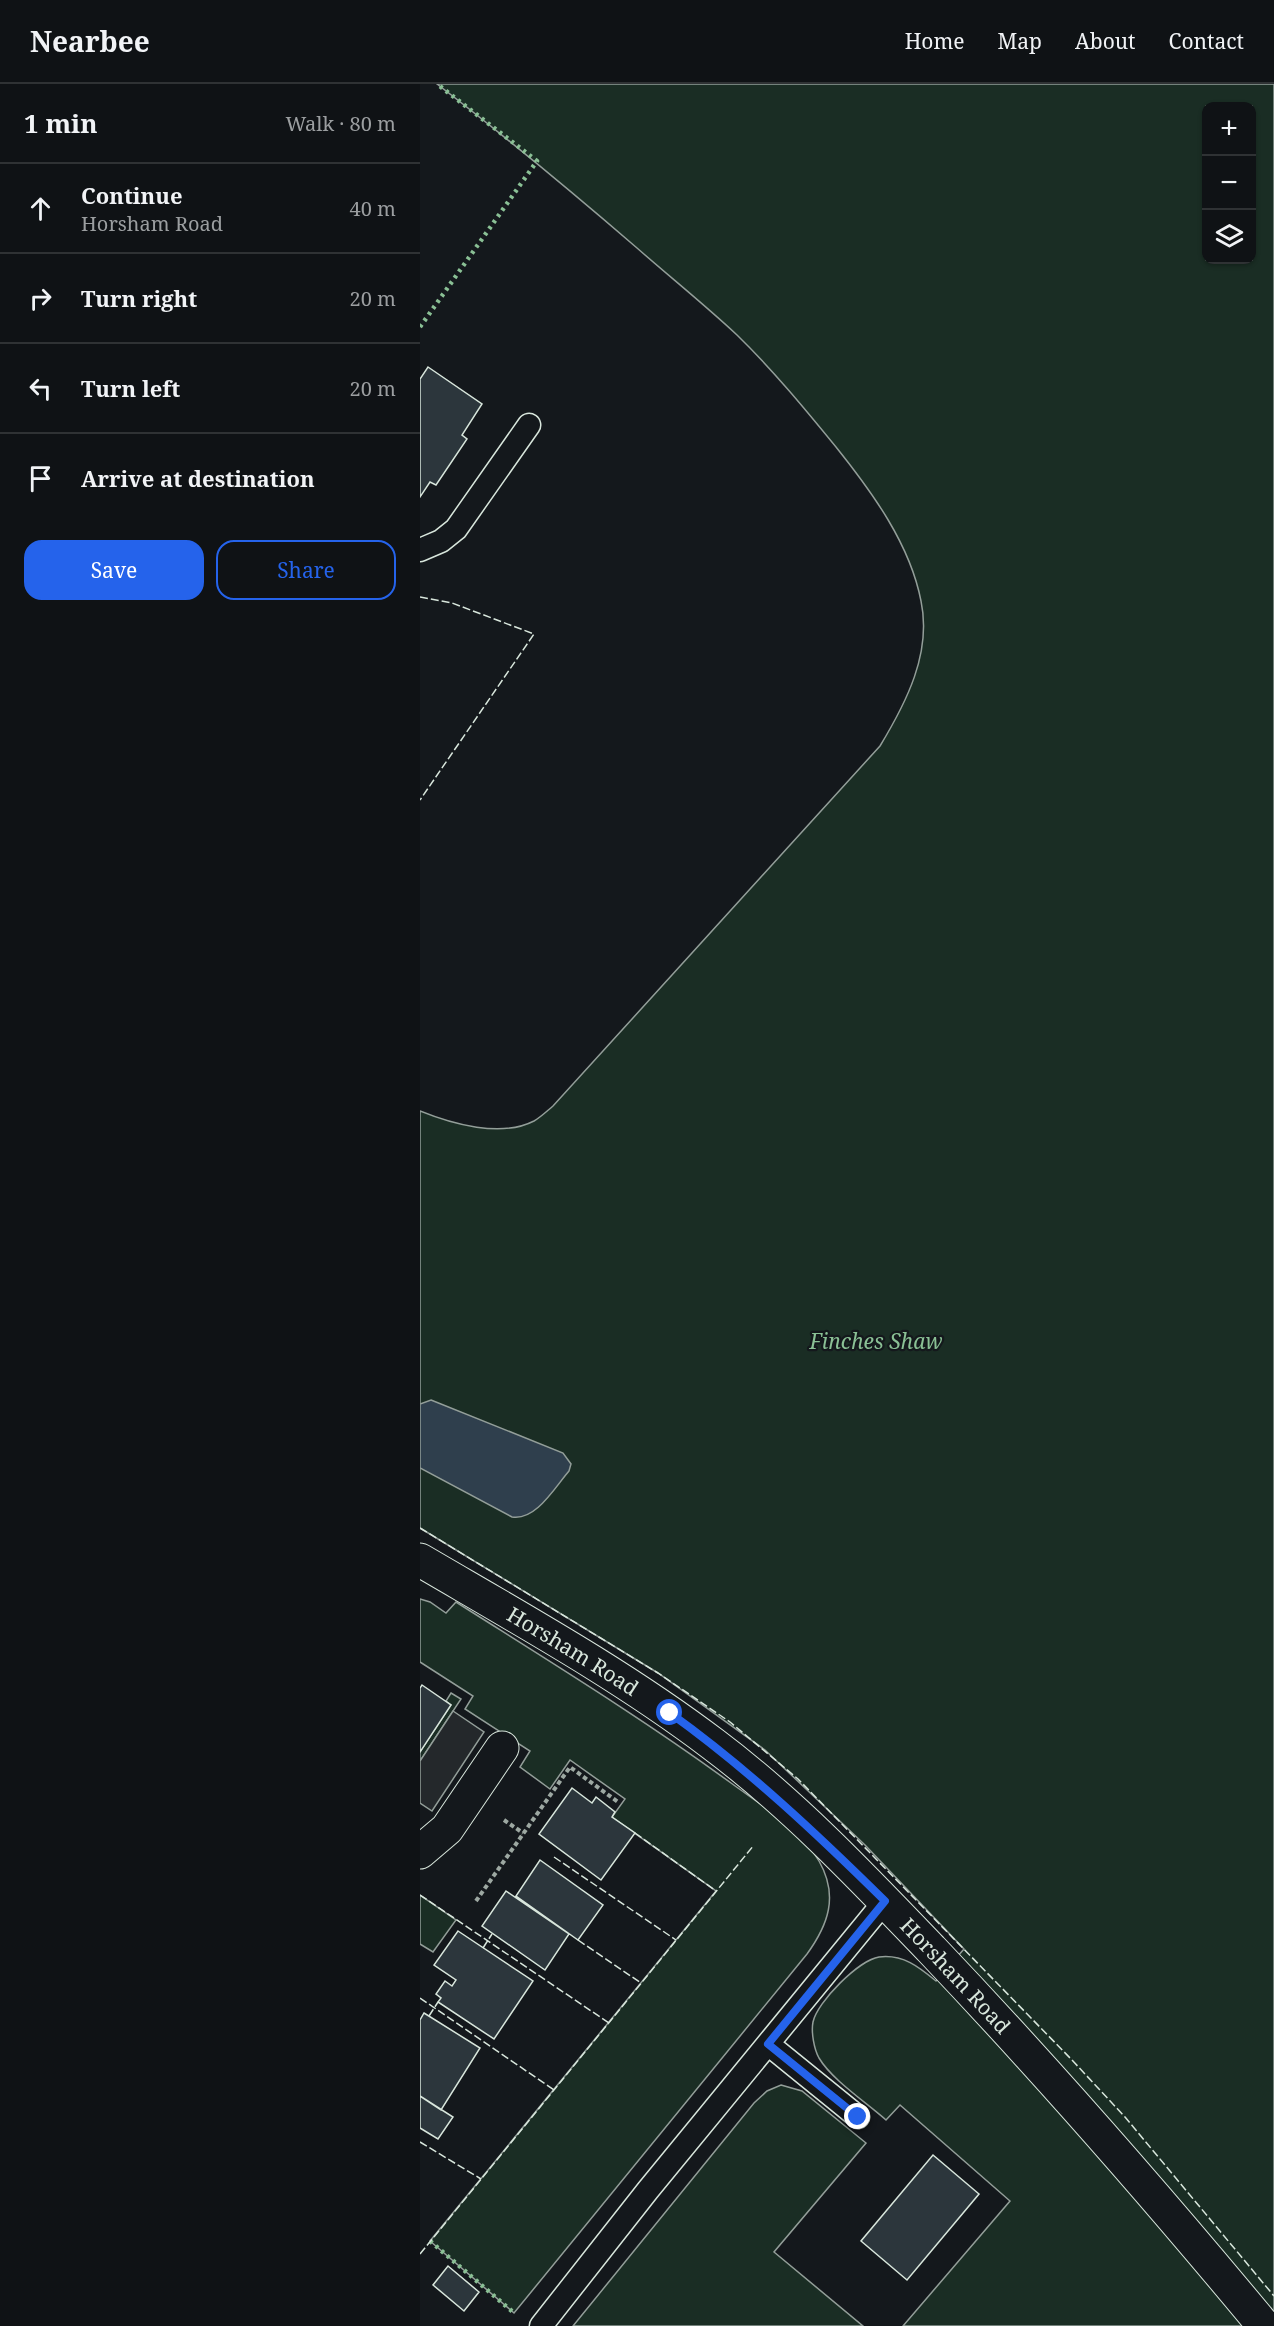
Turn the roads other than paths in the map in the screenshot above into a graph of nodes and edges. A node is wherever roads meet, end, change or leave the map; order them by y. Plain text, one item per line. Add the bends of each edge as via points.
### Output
1 (529, 424) dead end
2 (420, 550) edge
3 (420, 1560) edge
4 (502, 1748) dead end
5 (420, 1852) edge
6 (885, 1901) junction
7 (768, 2044) junction
8 (858, 2117) dead end
9 (541, 2326) edge
10 (1264, 2326) edge

1 - 2 lane via 456,529
3 - 6 street, Horsham Road via 634,1689 715,1745 811,1828
4 - 5 street via 447,1829
6 - 7 lane
6 - 10 street, Horsham Road via 1131,2166
7 - 8 lane
7 - 9 lane

